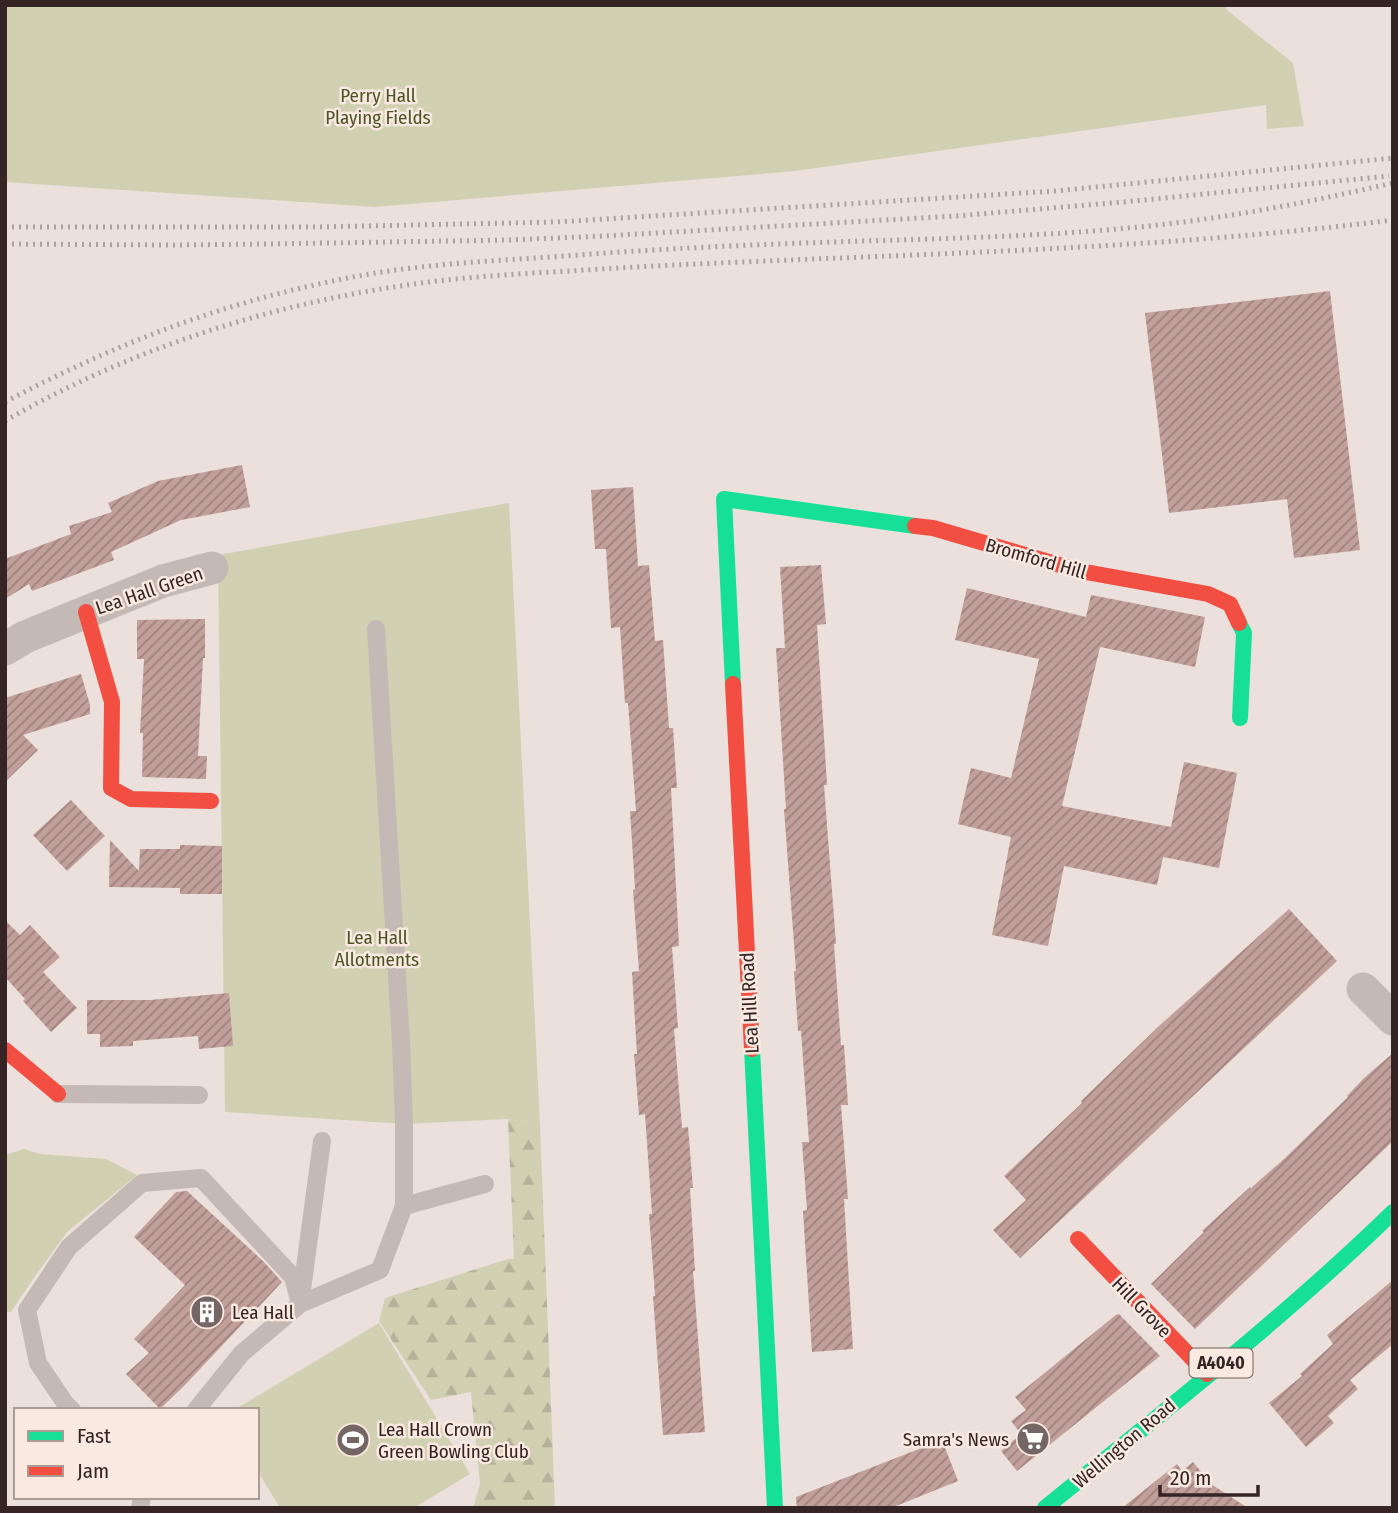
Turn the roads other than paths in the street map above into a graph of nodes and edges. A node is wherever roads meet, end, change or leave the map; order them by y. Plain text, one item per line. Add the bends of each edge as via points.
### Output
1 (724, 499) joint
2 (212, 568) dead end
3 (86, 612) junction
4 (376, 629) dead end
5 (5, 649) edge
6 (1240, 718) dead end
7 (211, 801) dead end
8 (1363, 989) dead end
9 (1393, 1019) edge
10 (6, 1053) edge
11 (58, 1094) joint
12 (199, 1095) dead end
13 (322, 1141) dead end
14 (485, 1184) dead end
15 (404, 1206) junction
16 (1393, 1212) edge
17 (1078, 1239) dead end
18 (300, 1304) junction
19 (1207, 1374) junction
20 (70, 1408) edge
21 (198, 1408) edge
22 (775, 1508) edge
23 (1045, 1508) edge

1 - 6 street, Bromford Hill via 933,528 1080,572 1209,594 1230,604 1244,633
1 - 22 street, Lea Hill Road
2 - 3 street, Lea Hall Green via 163,581
3 - 5 street, Lea Hall Green
3 - 7 street, Lea Hall Green via 113,702 111,789 131,799
4 - 15 lane via 401,1042
8 - 9 street
10 - 11 street
11 - 12 lane
13 - 18 lane
14 - 15 lane
15 - 18 lane via 380,1270
16 - 19 street, Wellington Road / A4040 via 1278,1317
17 - 19 street, Hill Grove
18 - 20 lane via 293,1277 201,1178 142,1183 69,1247 27,1310 38,1363
18 - 21 lane via 242,1353
19 - 23 street, Wellington Road / A4040

